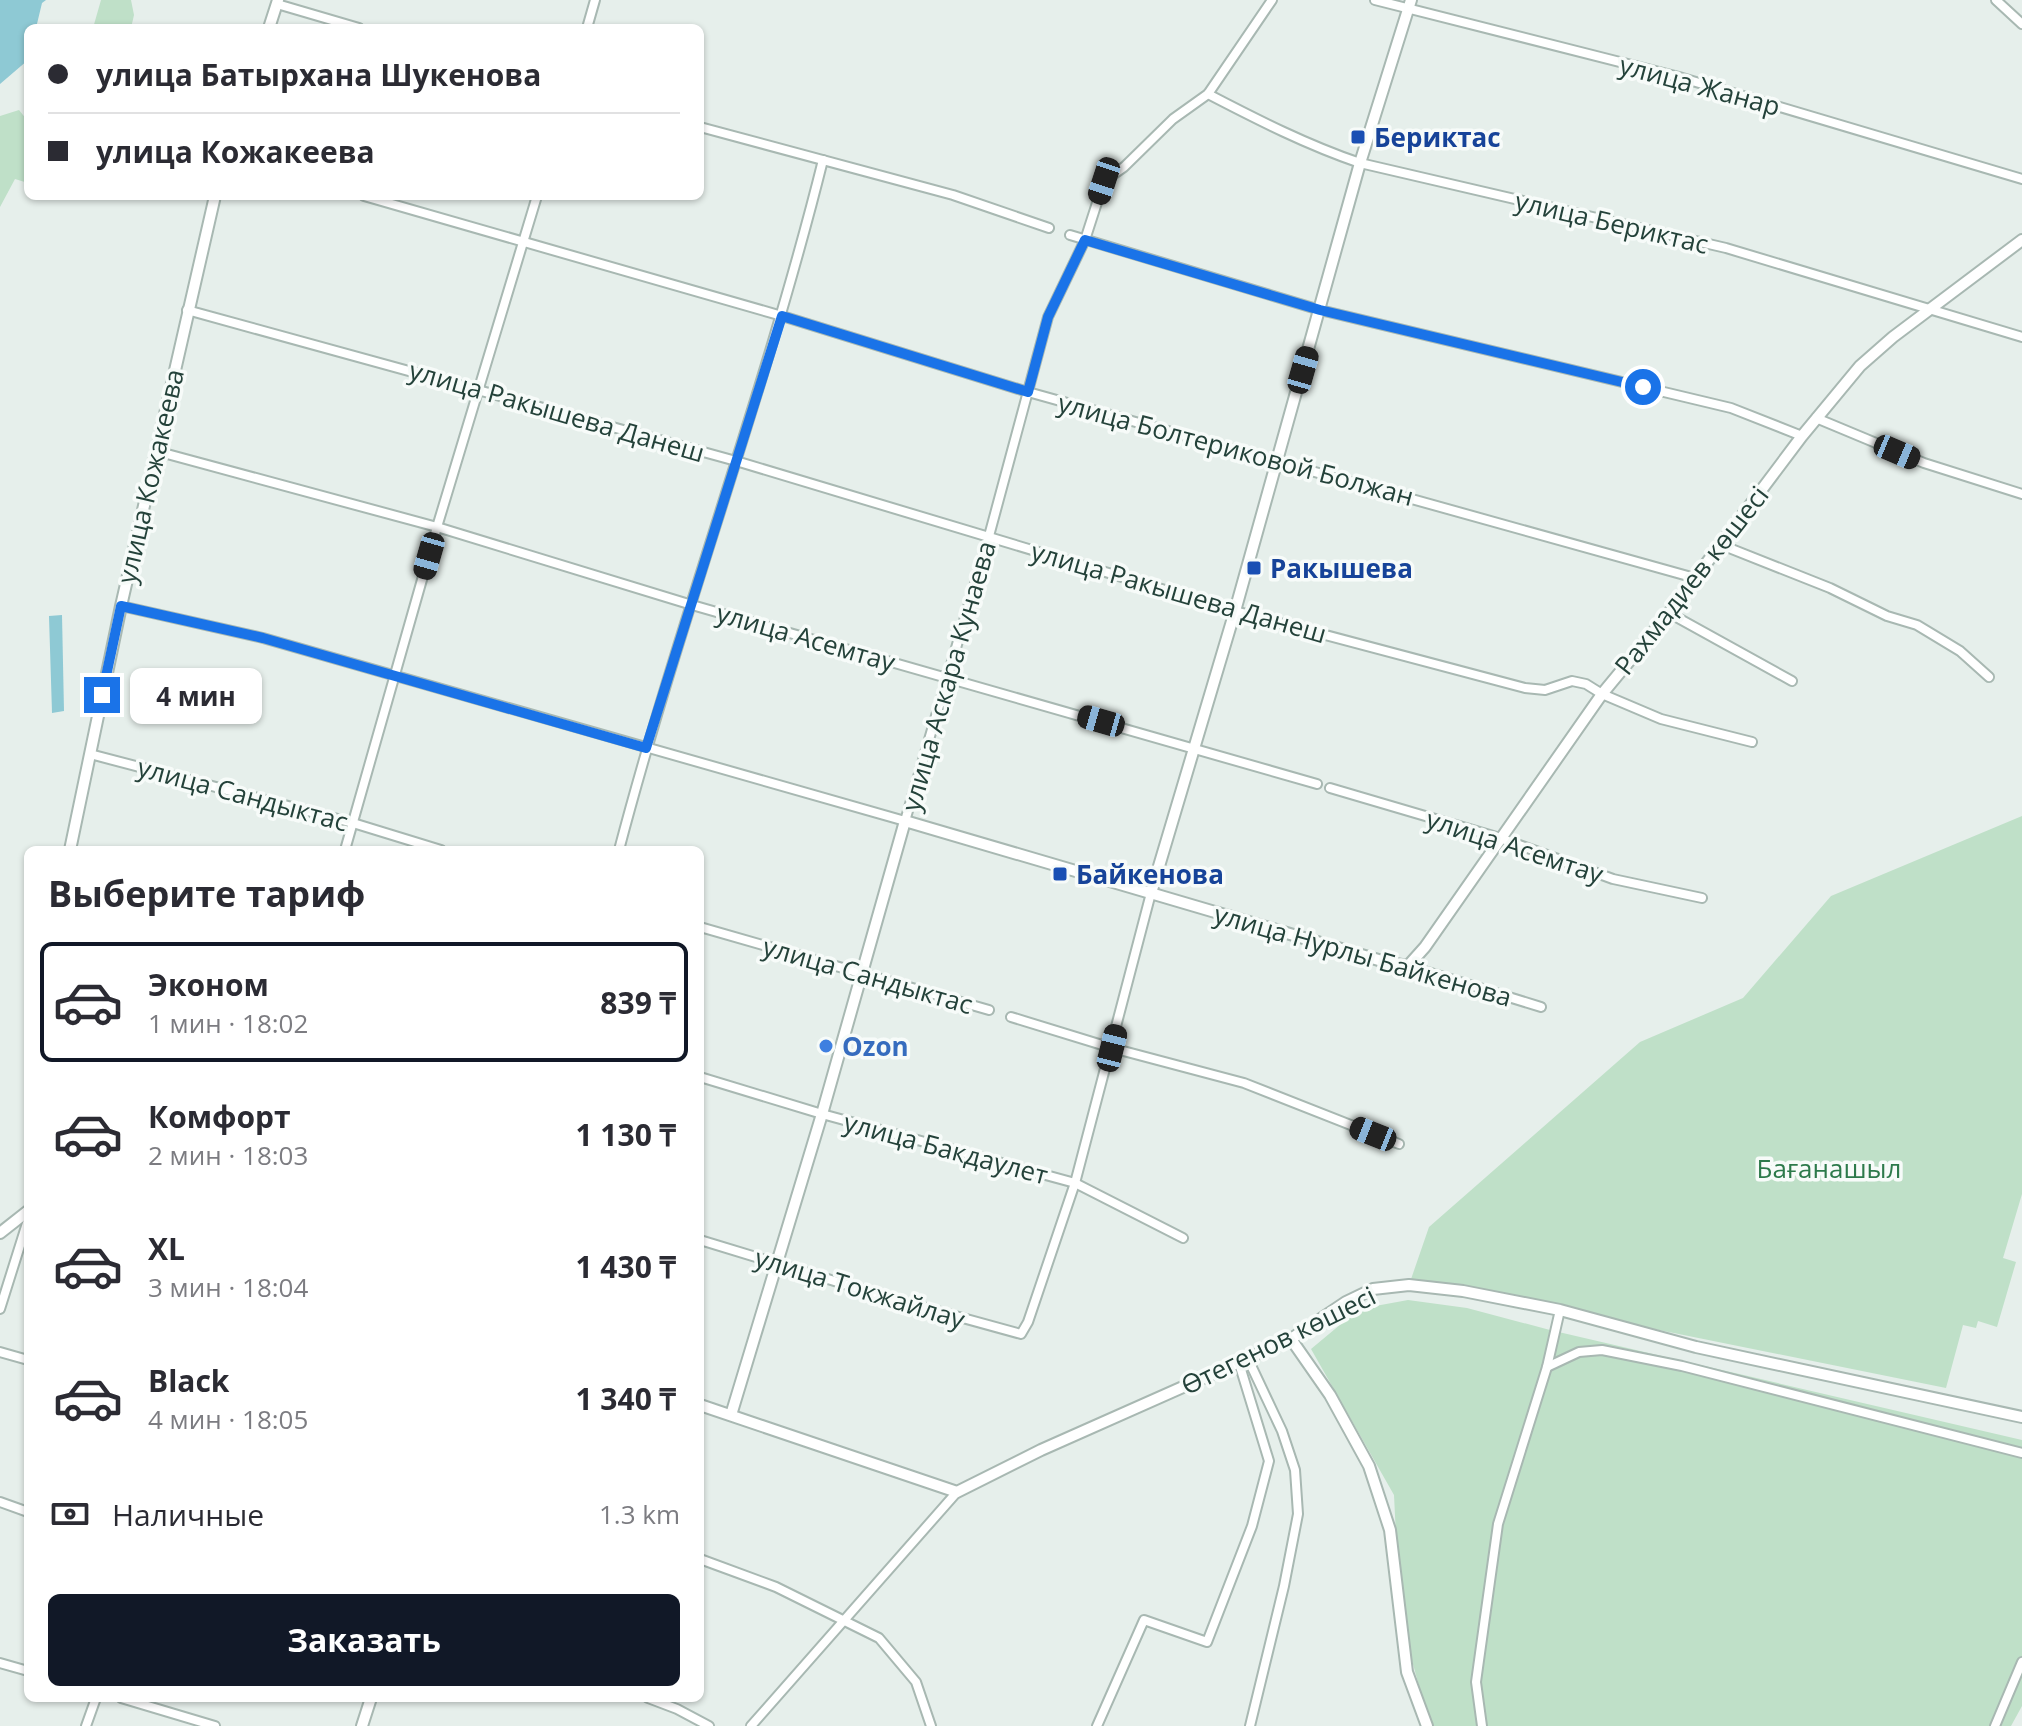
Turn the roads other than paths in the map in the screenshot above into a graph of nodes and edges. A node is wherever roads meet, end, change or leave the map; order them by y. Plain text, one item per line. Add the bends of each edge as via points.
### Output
1 (595, 0) edge
2 (1272, 0) edge
3 (1375, 0) edge
4 (1996, 0) edge
5 (277, 2) edge
6 (1410, 5) edge
7 (270, 24) edge
8 (346, 24) edge
9 (588, 24) edge
10 (2022, 24) edge
11 (1208, 94) junction
12 (704, 128) edge
13 (823, 160) junction
14 (1360, 163) junction
15 (2022, 179) edge
16 (214, 200) edge
17 (378, 200) edge
18 (536, 200) edge
19 (1049, 228) dead end
20 (1070, 235) dead end
21 (1085, 240) junction
22 (2022, 240) edge
23 (524, 242) junction
24 (187, 310) junction
25 (1320, 310) junction
26 (1929, 311) junction
27 (782, 316) junction
28 (2022, 337) edge
29 (480, 389) junction
30 (1028, 392) junction
31 (1816, 418) junction
32 (1802, 436) junction
33 (156, 451) junction
34 (1278, 460) junction
35 (736, 461) junction
36 (2022, 494) edge
37 (437, 527) junction
38 (989, 536) junction
39 (1719, 544) junction
40 (1695, 578) junction
41 (692, 605) junction
42 (121, 606) junction
43 (1235, 611) junction
44 (1669, 613) junction
45 (395, 675) junction
46 (1989, 677) dead end
47 (947, 678) junction
48 (1792, 681) dead end
49 (1602, 694) junction
50 (1752, 742) dead end
51 (646, 748) junction
52 (1193, 748) junction
53 (90, 754) junction
54 (1317, 784) dead end
55 (1330, 788) dead end
56 (905, 821) junction
57 (353, 823) junction
58 (1500, 838) junction
59 (71, 846) edge
60 (346, 846) edge
61 (428, 846) edge
62 (620, 846) edge
63 (1151, 893) junction
64 (1702, 898) dead end
65 (704, 928) edge
66 (1408, 966) junction
67 (862, 972) junction
68 (1541, 1007) dead end
69 (989, 1010) dead end
70 (1011, 1017) dead end
71 (1112, 1048) junction
72 (704, 1078) edge
73 (822, 1114) junction
74 (1399, 1144) dead end
75 (1075, 1183) junction
76 (24, 1214) edge
77 (0, 1233) edge
78 (24, 1233) edge
79 (1183, 1238) dead end
80 (704, 1241) edge
81 (778, 1262) junction
82 (0, 1309) edge
83 (1560, 1310) junction
84 (1291, 1339) junction
85 (0, 1352) edge
86 (24, 1359) edge
87 (1244, 1361) junction
88 (1547, 1367) junction
89 (704, 1406) edge
90 (731, 1415) junction
91 (2022, 1417) edge
92 (2022, 1453) edge
93 (957, 1492) junction
94 (0, 1502) edge
95 (24, 1511) edge
96 (704, 1560) edge
97 (843, 1621) junction
98 (2022, 1662) edge
99 (0, 1663) edge
100 (24, 1670) edge
101 (95, 1702) edge
102 (134, 1702) edge
103 (370, 1702) edge
104 (659, 1702) edge
105 (86, 1726) edge
106 (215, 1726) edge
107 (362, 1726) edge
108 (709, 1726) edge
109 (751, 1726) edge
110 (931, 1726) edge
111 (1097, 1726) edge
112 (1250, 1726) edge
113 (1427, 1726) edge
114 (1482, 1726) edge
115 (1995, 1726) edge

1 - 9 street
2 - 11 street, улица Аскара Кунаева
3 - 6 street, улица Жанар
4 - 10 street
5 - 7 street
5 - 8 street
6 - 14 street
6 - 15 street, улица Жанар via 1679,77
11 - 14 street, улица Бериктас via 1309,145
11 - 21 street, улица Аскара Кунаева via 1104,181
12 - 13 street
13 - 19 street
13 - 27 street
14 - 25 street
14 - 26 street, улица Бериктас via 1726,248
16 - 24 street, улица Кожакеева
17 - 23 street, улица Болтериковой Болжан
18 - 23 street
20 - 21 street
21 - 25 street
21 - 30 street, улица Аскара Кунаева via 1048,317
22 - 26 street, Рахмадиев көшесі
23 - 27 street, улица Болтериковой Болжан
23 - 29 street
24 - 29 street, улица Ракышева Данеш
24 - 33 street, улица Кожакеева
25 - 32 street via 1731,408
25 - 34 street
26 - 28 street, улица Бериктас
26 - 31 street, Рахмадиев көшесі via 1860,366
27 - 30 street, улица Болтериковой Болжан
27 - 35 street
29 - 35 street, улица Ракышева Данеш
29 - 37 street
30 - 34 street, улица Болтериковой Болжан
30 - 38 street, улица Аскара Кунаева
31 - 32 street, Рахмадиев көшесі
31 - 36 street via 1924,463
32 - 39 street, Рахмадиев көшесі
33 - 37 street, улица Асемтау
33 - 42 street, улица Кожакеева
34 - 40 street, улица Болтериковой Болжан
34 - 43 street
35 - 38 street, улица Ракышева Данеш
35 - 41 street
37 - 41 street, улица Асемтау
37 - 45 street
38 - 43 street, улица Ракышева Данеш
38 - 47 street, улица Аскара Кунаева
39 - 40 street, Рахмадиев көшесі
39 - 46 street via 1917,625 1960,651
40 - 44 street, Рахмадиев көшесі
41 - 47 street, улица Асемтау
41 - 51 street
42 - 45 street, улица Нурлы Байкенова
42 - 53 street, улица Кожакеева
43 - 49 street, улица Ракышева Данеш via 1525,688 1545,690 1572,681
43 - 52 street
44 - 48 street
44 - 49 street, Рахмадиев көшесі
45 - 51 street, улица Нурлы Байкенова
45 - 57 street
47 - 52 street, улица Асемтау
47 - 56 street, улица Аскара Кунаева
49 - 50 street, улица Ракышева Данеш via 1661,719
49 - 58 street, Рахмадиев көшесі
51 - 56 street, улица Нурлы Байкенова
51 - 62 street
52 - 54 street, улица Асемтау
52 - 63 street
53 - 57 street, улица Сандыктас
53 - 59 street, улица Кожакеева
55 - 58 street, улица Асемтау
56 - 63 street, улица Нурлы Байкенова
56 - 67 street, улица Аскара Кунаева
57 - 60 street
57 - 61 street, улица Сандыктас
58 - 64 street, улица Асемтау via 1613,879
58 - 66 street, Рахмадиев көшесі
63 - 66 street, улица Нурлы Байкенова
63 - 71 street
65 - 67 street, улица Сандыктас
66 - 68 street, улица Нурлы Байкенова
67 - 69 street, улица Сандыктас
67 - 73 street, улица Аскара Кунаева
70 - 71 street
71 - 74 street via 1244,1083
71 - 75 street
72 - 73 street, улица Бакдаулет
73 - 75 street, улица Бакдаулет
73 - 81 street, улица Аскара Кунаева
75 - 79 street, улица Бакдаулет
75 - 81 street, улица Токжайлау via 1021,1334
76 - 77 street
78 - 82 street
80 - 81 street, улица Токжайлау
81 - 90 street, улица Аскара Кунаева
83 - 84 street, Өтегенов көшесі via 1409,1285 1373,1289
83 - 88 street
83 - 91 street, Өтегенов көшесі via 1696,1347
84 - 87 street, Өтегенов көшесі
84 - 113 street via 1369,1466 1390,1530 1407,1672
85 - 86 street
87 - 93 street, Өтегенов көшесі
87 - 111 street via 1269,1461 1247,1540 1207,1642 1144,1620
87 - 112 street via 1282,1431 1295,1470 1298,1514
88 - 92 street via 1579,1352 1602,1350
88 - 114 street via 1498,1524 1476,1682
89 - 90 street
90 - 93 street
93 - 97 street
94 - 95 street
96 - 97 street via 776,1587
97 - 109 street
97 - 110 street via 879,1638 901,1662 916,1682
98 - 115 street
99 - 100 street
101 - 105 street
102 - 106 street
103 - 107 street
104 - 108 street

